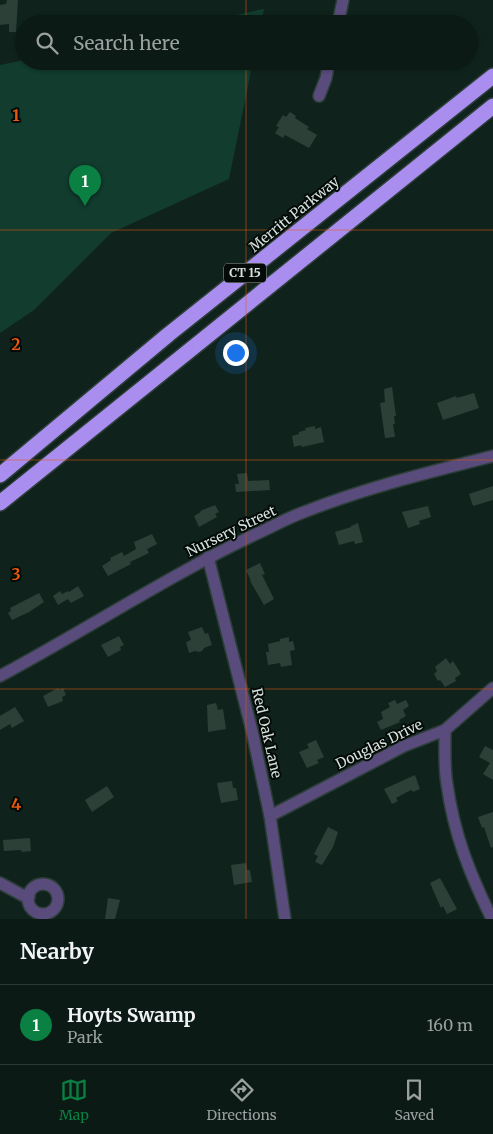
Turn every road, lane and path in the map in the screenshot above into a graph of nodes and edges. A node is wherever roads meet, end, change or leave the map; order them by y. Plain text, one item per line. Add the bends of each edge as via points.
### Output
1 (343, 0) edge
2 (340, 15) edge
3 (326, 70) edge
4 (493, 76) edge
5 (319, 96) dead end
6 (493, 106) edge
7 (493, 456) edge
8 (0, 475) edge
9 (0, 503) edge
10 (208, 557) junction
11 (0, 676) edge
12 (493, 688) edge
13 (445, 730) junction
14 (270, 816) junction
15 (0, 883) edge
16 (29, 897) junction
17 (53, 916) edge
18 (285, 919) edge
19 (492, 919) edge

1 - 2 street
3 - 5 street
4 - 8 highway, Merritt Parkway / CT 15 via 169,334
6 - 9 highway, CT 15
7 - 10 street, Nursery Street via 334,500
10 - 11 street, Nursery Street
10 - 14 street, Red Oak Lane
12 - 13 street, Douglas Drive
13 - 14 street, Douglas Drive via 404,746
13 - 19 street via 446,782 454,821 468,868
14 - 18 street, Red Oak Lane
15 - 16 street
16 - 17 street via 35,912
16 - 17 street via 39,885 51,887 58,900

